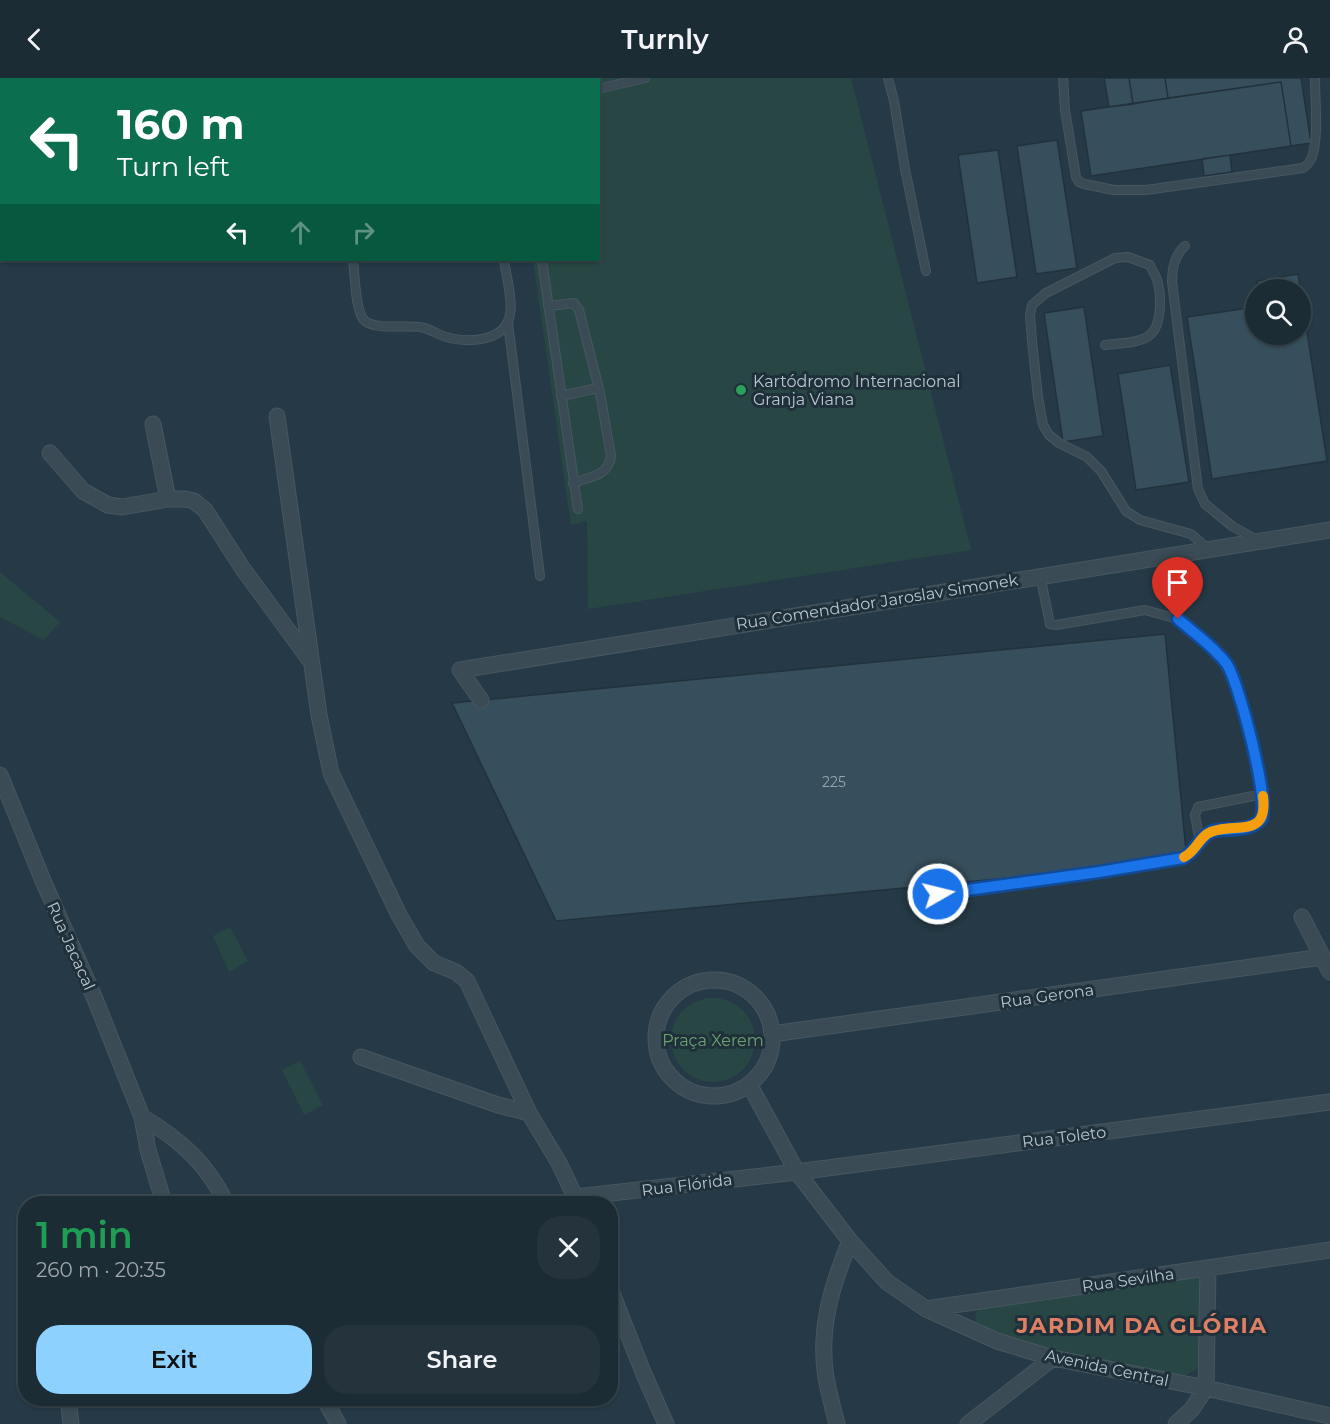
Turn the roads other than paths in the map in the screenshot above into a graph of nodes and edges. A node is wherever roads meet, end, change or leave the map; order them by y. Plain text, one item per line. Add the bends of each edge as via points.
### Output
1 (645, 78) edge
2 (888, 78) edge
3 (1063, 78) edge
4 (1315, 78) edge
5 (600, 89) edge
6 (1185, 246) dead end
7 (353, 261) edge
8 (504, 261) edge
9 (542, 261) edge
10 (926, 271) dead end
11 (548, 306) junction
12 (508, 323) junction
13 (1105, 345) dead end
14 (598, 388) junction
15 (561, 396) junction
16 (276, 416) dead end
17 (153, 424) dead end
18 (50, 453) dead end
19 (573, 483) junction
20 (168, 499) junction
21 (578, 509) dead end
22 (1330, 530) edge
23 (1259, 541) junction
24 (1208, 549) junction
25 (1040, 575) junction
26 (540, 576) dead end
27 (311, 662) junction
28 (481, 700) dead end
29 (0, 776) edge
30 (1263, 794) junction
31 (1200, 842) junction
32 (938, 894) dead end
33 (1302, 917) dead end
34 (1322, 957) junction
35 (1330, 972) edge
36 (772, 1034) junction
37 (361, 1057) dead end
38 (749, 1084) junction
39 (1330, 1102) edge
40 (529, 1113) junction
41 (142, 1117) junction
42 (798, 1172) junction
43 (162, 1196) edge
44 (222, 1196) edge
45 (575, 1196) edge
46 (609, 1196) edge
47 (850, 1241) junction
48 (1330, 1250) edge
49 (1208, 1268) junction
50 (618, 1308) edge
51 (926, 1309) junction
52 (1053, 1358) junction
53 (1206, 1388) junction
54 (69, 1406) edge
55 (328, 1406) edge
56 (1330, 1416) edge
57 (71, 1424) edge
58 (338, 1424) edge
59 (666, 1424) edge
60 (837, 1424) edge
61 (968, 1424) edge
62 (1176, 1424) edge

1 - 5 lane
2 - 10 lane
3 - 4 lane via 1076,177 1084,184 1125,191 1303,168 1313,154
6 - 23 lane via 1178,251 1172,282 1198,489 1205,504
7 - 12 lane via 359,310 371,324 422,327 450,338 472,340 494,337
8 - 12 lane via 511,312
9 - 11 lane
11 - 14 lane via 574,303 579,310
11 - 15 lane
12 - 26 lane
13 - 24 lane via 1139,340 1156,327 1158,282 1150,265 1128,257 1115,258 1046,293 1032,305 1033,351 1043,424 1049,435 1087,457 1101,471 1126,511 1140,520 1191,534
14 - 15 lane
14 - 19 lane via 611,456 609,465 595,476
15 - 19 lane
16 - 27 street
17 - 20 street
18 - 20 street via 83,491 108,505 122,507
19 - 21 lane
20 - 27 street via 185,498 205,510
22 - 23 street, Rua Comendador Jaroslav Simonek
23 - 24 street, Rua Comendador Jaroslav Simonek
24 - 25 street, Rua Comendador Jaroslav Simonek
25 - 28 street, Rua Comendador Jaroslav Simonek via 460,670
25 - 30 lane via 1050,624 1145,610 1178,619 1228,664
27 - 40 street via 331,773 399,915 425,956 467,981
29 - 41 street, Rua Jacacal
30 - 31 lane via 1262,818 1252,826 1211,832
30 - 31 lane via 1198,807 1195,815
31 - 32 lane via 1183,858
33 - 34 street
34 - 35 street
34 - 36 street, Rua Gerona
36 - 38 street via 766,1062
36 - 38 street via 758,999 743,987 725,981 705,980 687,986 661,1013 657,1051 677,1083 713,1096 732,1093
37 - 40 street
38 - 42 street, Avenida Central
39 - 42 street, Rua Toleto
40 - 45 street
41 - 43 street, Rua Jacacal
41 - 44 street via 169,1133 194,1155
42 - 46 street, Rua Flórida
42 - 47 street, Avenida Central
47 - 51 street, Avenida Central via 887,1282
47 - 60 street via 834,1279 825,1329 826,1378
48 - 49 street, Rua Sevilha
49 - 51 street, Rua Sevilha
49 - 53 street
50 - 59 street
51 - 52 street, Avenida Central via 997,1341
52 - 53 street, Avenida Central
52 - 61 street
53 - 56 street, Avenida Central
53 - 62 street
54 - 57 street
55 - 58 street

